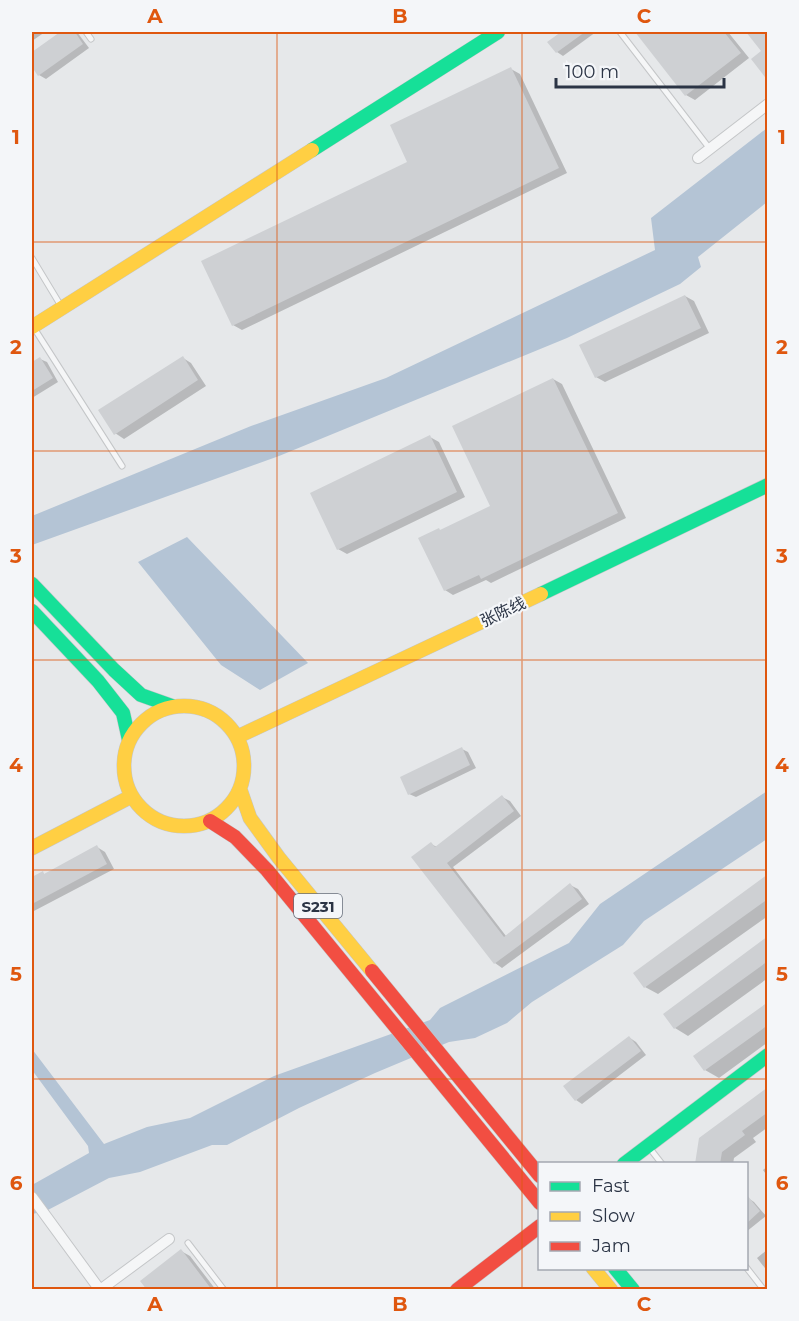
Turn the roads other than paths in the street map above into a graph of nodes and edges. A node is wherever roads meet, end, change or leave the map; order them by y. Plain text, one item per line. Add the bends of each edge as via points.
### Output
1 (86, 32) edge
2 (498, 32) edge
3 (620, 32) edge
4 (91, 39) dead end
5 (768, 104) edge
6 (710, 149) junction
7 (698, 158) dead end
8 (32, 258) edge
9 (62, 308) junction
10 (32, 327) edge
11 (122, 466) dead end
12 (768, 485) edge
13 (32, 584) edge
14 (32, 611) edge
15 (172, 706) junction
16 (237, 737) junction
17 (129, 740) junction
18 (240, 789) junction
19 (132, 796) junction
20 (210, 821) junction
21 (32, 848) edge
22 (768, 1054) edge
23 (648, 1145) junction
24 (627, 1162) edge
25 (661, 1162) edge
26 (538, 1174) edge
27 (32, 1197) edge
28 (538, 1201) edge
29 (538, 1228) edge
30 (169, 1239) dead end
31 (188, 1243) dead end
32 (748, 1269) edge
33 (594, 1270) edge
34 (616, 1270) edge
35 (100, 1289) edge
36 (224, 1290) edge
37 (457, 1290) edge
38 (611, 1290) edge
39 (633, 1290) edge
40 (764, 1290) edge

1 - 4 lane
2 - 9 main road
3 - 6 lane
5 - 6 street
6 - 7 street
8 - 9 lane
9 - 10 main road
10 - 11 lane
12 - 16 main road, 张陈线
13 - 15 main road via 141,695
14 - 17 main road via 99,681 123,713
15 - 16 main road via 201,707 218,715
15 - 17 main road via 141,723
16 - 18 main road via 245,764
17 - 19 main road via 124,766
18 - 20 main road via 226,810
18 - 26 main road, S231 via 250,818 279,858
19 - 20 main road via 148,814 168,824 189,826
19 - 21 main road
20 - 28 main road, S231 via 251,852
22 - 23 main road
23 - 24 main road
23 - 25 lane
27 - 35 street
29 - 37 main road
30 - 35 street
31 - 36 lane
32 - 40 lane
33 - 38 main road
34 - 39 main road

